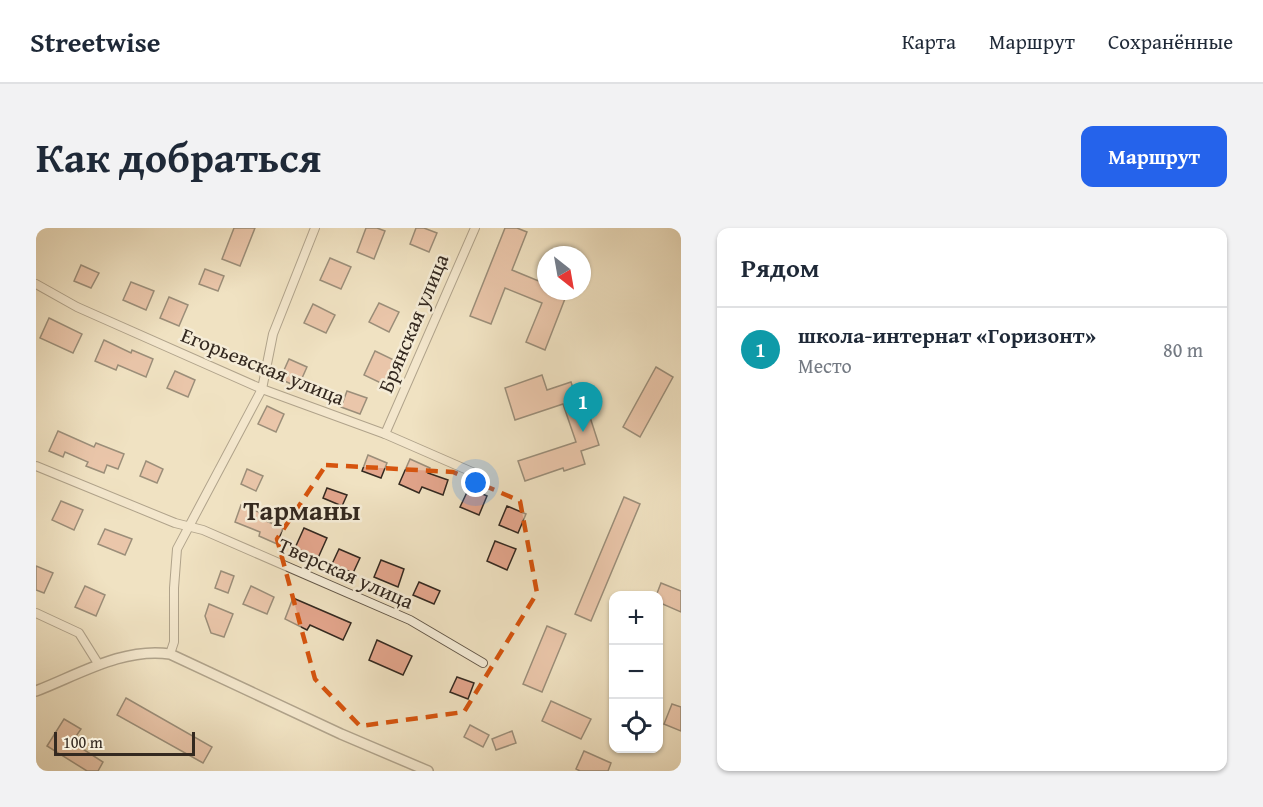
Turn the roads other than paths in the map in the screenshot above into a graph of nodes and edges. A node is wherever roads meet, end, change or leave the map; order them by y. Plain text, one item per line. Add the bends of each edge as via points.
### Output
1 (315, 228) edge
2 (475, 228) edge
3 (36, 284) edge
4 (262, 389) junction
5 (385, 434) junction
6 (36, 466) edge
7 (479, 475) dead end
8 (190, 526) junction
9 (36, 613) edge
10 (170, 654) junction
11 (483, 663) dead end
12 (99, 665) junction
13 (36, 691) edge
14 (428, 771) edge

1 - 4 street via 273,334
2 - 5 street, Брянская улица
3 - 4 street, Егорьевская улица via 78,307
4 - 5 street, Егорьевская улица
4 - 8 street
5 - 7 street, Егорьевская улица
6 - 8 street, Тверская улица
8 - 10 street via 177,549 174,642
8 - 11 street, Тверская улица via 410,620
9 - 12 street via 79,633
10 - 12 street via 153,651
10 - 14 street
12 - 13 street

